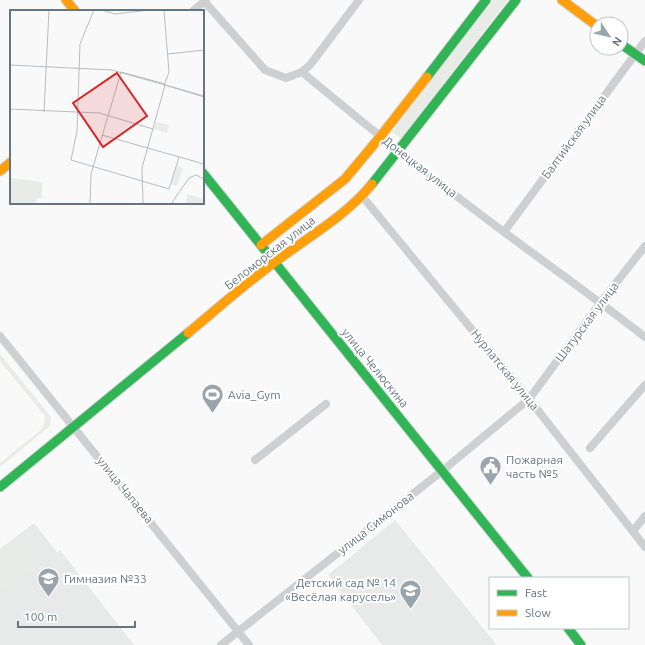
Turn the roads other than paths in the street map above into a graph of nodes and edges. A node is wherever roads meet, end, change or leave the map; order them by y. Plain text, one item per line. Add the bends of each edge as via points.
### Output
1 (66, 0) edge
2 (359, 0) edge
3 (486, 0) edge
4 (516, 0) edge
5 (562, 0) edge
6 (205, 1) edge
7 (74, 10) edge
8 (194, 10) edge
9 (589, 20) edge
10 (645, 41) edge
11 (629, 50) edge
12 (635, 54) junction
13 (645, 62) edge
14 (302, 72) junction
15 (380, 137) junction
16 (398, 152) junction
17 (10, 163) edge
18 (0, 171) edge
19 (204, 175) edge
20 (362, 196) junction
21 (504, 232) junction
22 (261, 245) junction
23 (645, 246) edge
24 (274, 262) junction
25 (601, 302) junction
26 (0, 336) edge
27 (645, 337) edge
28 (645, 385) edge
29 (530, 399) junction
30 (326, 404) dead end
31 (73, 426) junction
32 (590, 448) dead end
33 (255, 460) dead end
34 (442, 471) junction
35 (0, 486) edge
36 (645, 516) edge
37 (633, 531) junction
38 (645, 547) edge
39 (527, 577) edge
40 (569, 629) edge
41 (239, 632) junction
42 (221, 645) edge
43 (249, 645) edge
44 (581, 645) edge

1 - 7 main road
2 - 14 street
3 - 15 main road, Беломорская улица
4 - 16 main road, Беломорская улица
5 - 9 main road
6 - 8 street
6 - 14 street via 265,70 286,78
10 - 12 street, Балтийская улица
11 - 12 main road
12 - 13 main road
12 - 21 street, Балтийская улица
14 - 15 street, Донецкая улица
15 - 16 street, Донецкая улица
15 - 22 main road, Беломорская улица via 345,179
16 - 20 main road, Беломорская улица
16 - 21 street, Донецкая улица
17 - 18 main road
19 - 22 main road, улица Челюскина
20 - 24 main road, Беломорская улица
20 - 29 street, Нурлатская улица
21 - 25 street, Донецкая улица
22 - 24 main road, улица Челюскина
23 - 25 street, Шатурская улица
24 - 31 main road, Беломорская улица
24 - 34 main road, улица Челюскина
25 - 27 street, Донецкая улица
25 - 29 street, Шатурская улица
26 - 31 street, улица Чапаева
28 - 32 street
29 - 34 street, улица Симонова
29 - 37 street, Нурлатская улица
30 - 33 street
31 - 35 main road, Беломорская улица
31 - 41 street, улица Чапаева
34 - 39 main road, улица Челюскина
34 - 41 street, улица Симонова
36 - 37 street
37 - 38 street, Нурлатская улица
40 - 44 main road
41 - 42 street, улица Симонова
41 - 43 street, улица Чапаева

